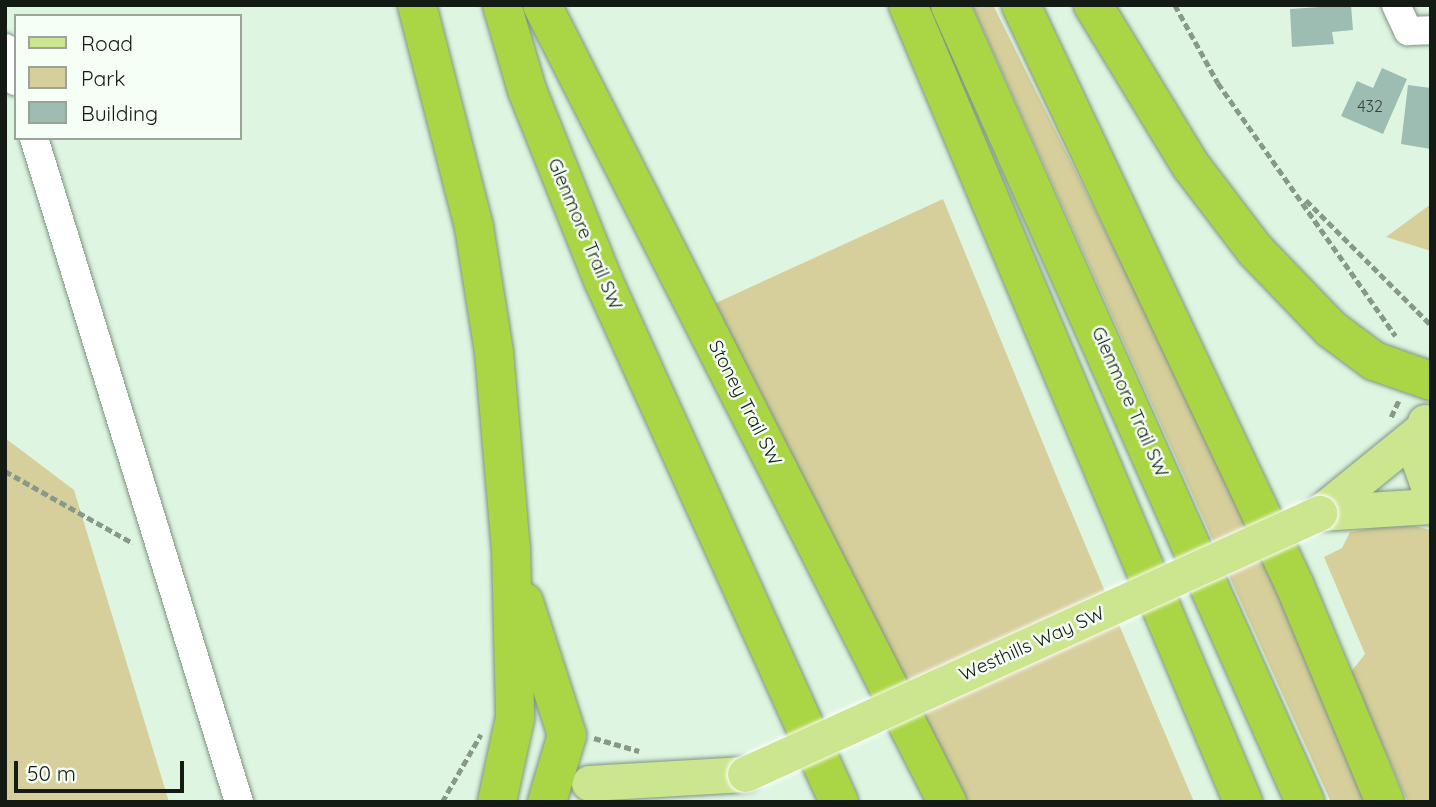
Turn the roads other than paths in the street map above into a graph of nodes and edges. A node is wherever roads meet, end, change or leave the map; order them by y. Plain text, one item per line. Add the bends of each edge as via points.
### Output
1 (417, 5) edge
2 (502, 5) edge
3 (542, 5) edge
4 (908, 5) edge
5 (950, 5) edge
6 (1021, 5) edge
7 (1093, 5) edge
8 (1396, 5) edge
9 (1431, 30) edge
10 (5, 48) edge
11 (14, 75) edge
12 (35, 140) edge
13 (1431, 381) edge
14 (1425, 422) edge
15 (1431, 494) edge
16 (1431, 506) edge
17 (1319, 513) junction
18 (511, 549) junction
19 (745, 775) junction
20 (589, 783) junction
21 (239, 802) edge
22 (497, 802) edge
23 (549, 802) edge
24 (635, 802) edge
25 (716, 802) edge
26 (839, 802) edge
27 (947, 802) edge
28 (1243, 802) edge
29 (1305, 802) edge
30 (1385, 802) edge

1 - 18 highway via 486,292
2 - 26 highway, Glenmore Trail SW via 527,90 603,280
3 - 27 highway, Stoney Trail SW
4 - 28 highway
5 - 29 highway, Glenmore Trail SW
6 - 30 highway via 1289,573
7 - 13 highway via 1191,166 1255,250 1331,329 1374,361
8 - 9 street via 1397,20 1408,31
10 - 11 street
12 - 21 street
14 - 15 main road via 1419,473
14 - 17 main road, Westhills Way SW
16 - 17 main road, Westhills Way SW
17 - 19 main road, Westhills Way SW, bridge
18 - 22 highway via 515,718
18 - 23 highway via 567,735
19 - 20 main road, Westhills Way SW
19 - 25 main road, Westhills Way SW
20 - 23 main road
20 - 24 main road via 609,785

